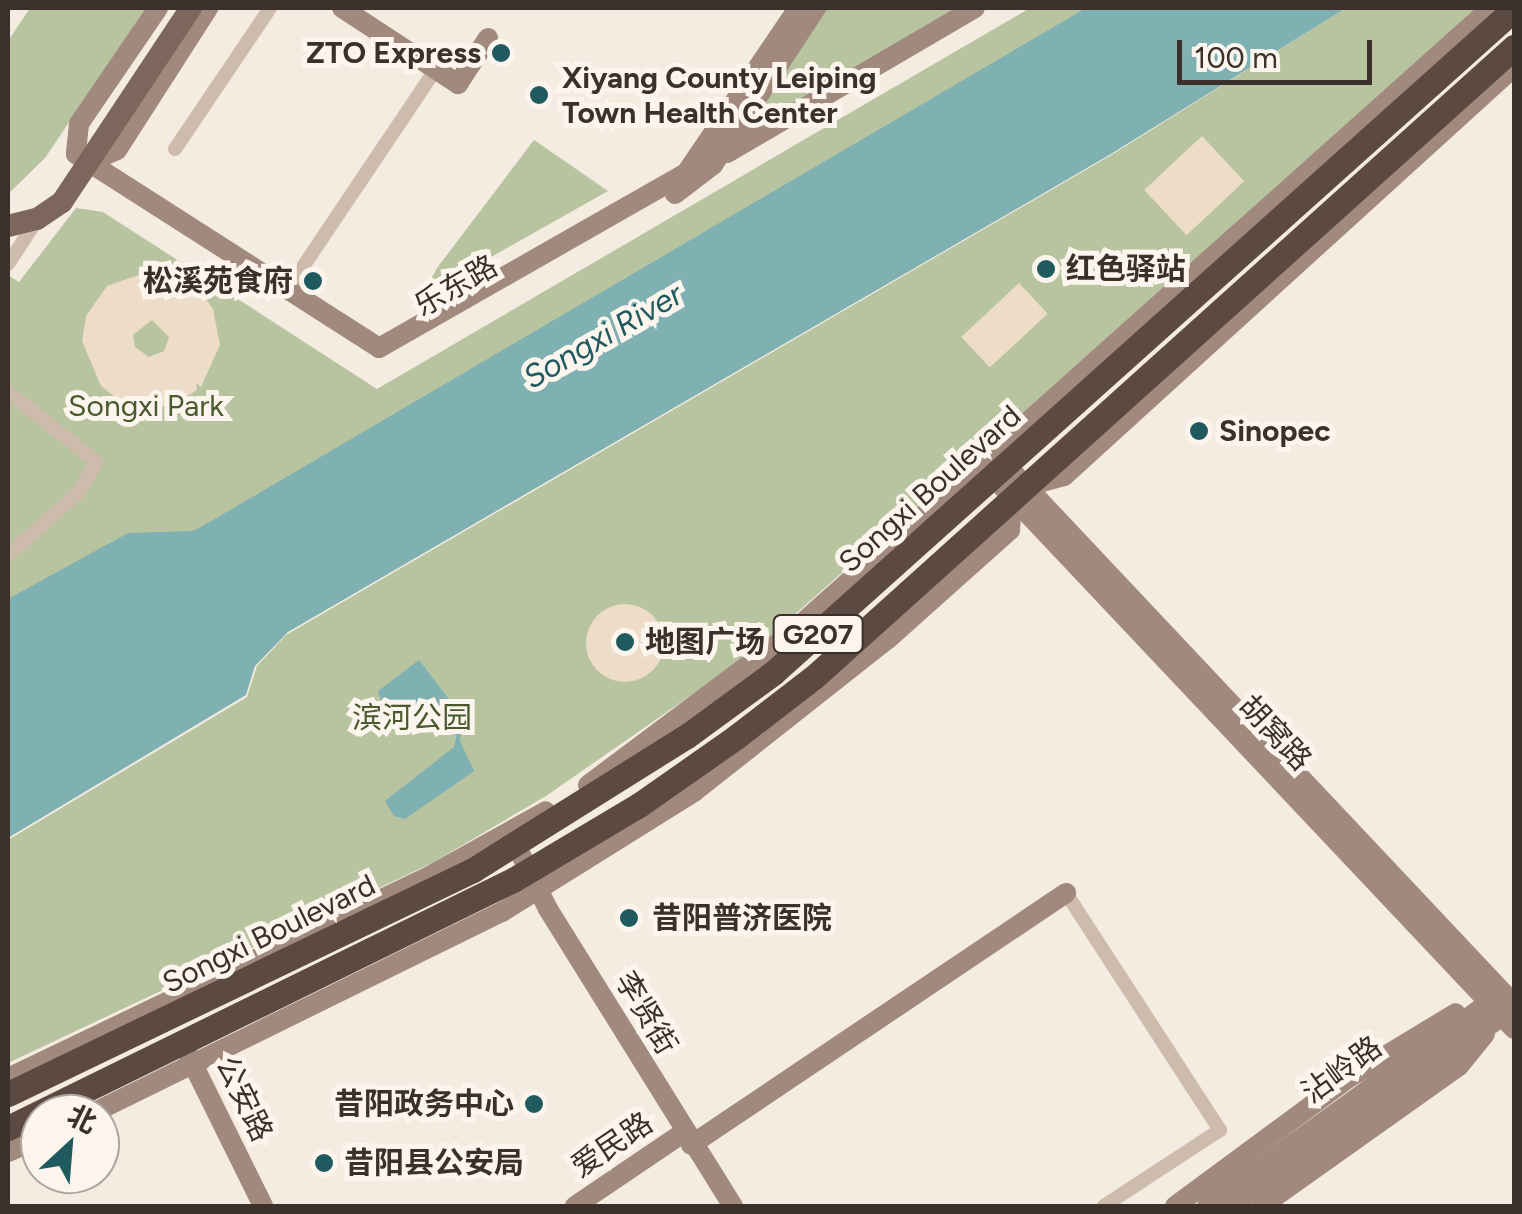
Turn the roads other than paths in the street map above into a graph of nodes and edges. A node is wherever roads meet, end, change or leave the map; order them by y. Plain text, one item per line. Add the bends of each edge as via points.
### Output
1 (158, 8) edge
2 (174, 8) edge
3 (191, 8) edge
4 (208, 8) edge
5 (270, 8) edge
6 (342, 8) edge
7 (798, 8) edge
8 (816, 8) edge
9 (975, 8) edge
10 (1491, 8) edge
11 (1514, 9) edge
12 (488, 38) dead end
13 (1514, 47) edge
14 (1514, 67) edge
15 (436, 69) junction
16 (175, 149) dead end
17 (79, 163) junction
18 (713, 165) junction
19 (8, 213) edge
20 (37, 219) junction
21 (8, 226) edge
22 (1234, 251) junction
23 (8, 264) edge
24 (286, 292) junction
25 (8, 392) edge
26 (999, 471) junction
27 (1019, 493) junction
28 (8, 555) edge
29 (516, 845) junction
30 (534, 881) junction
31 (1066, 893) joint
32 (1508, 1003) edge
33 (172, 1018) junction
34 (189, 1055) junction
35 (8, 1078) edge
36 (8, 1094) edge
37 (120, 1097) edge
38 (8, 1128) edge
39 (687, 1139) junction
40 (263, 1206) edge
41 (575, 1206) edge
42 (732, 1206) edge
43 (1104, 1206) edge
44 (1175, 1206) edge
45 (1207, 1206) edge
46 (1230, 1206) edge
47 (1262, 1206) edge

1 - 17 main road via 78,124
2 - 17 main road
3 - 17 main road
4 - 17 main road via 117,150
5 - 16 street
6 - 15 main road
7 - 24 main road, 乐东路 via 686,173 394,341 369,346
8 - 18 main road, 乐东路
9 - 18 main road via 739,143
10 - 22 main road
11 - 22 highway, Songxi Boulevard / G207
12 - 15 main road via 458,84
13 - 27 highway, Songxi Boulevard / G207
14 - 27 main road via 1064,476
15 - 24 street
17 - 18 main road, 乐东路 via 361,356 382,360 696,182
17 - 19 main road via 40,202
17 - 20 main road via 62,202
17 - 24 main road, 乐东路
20 - 21 main road
20 - 23 street
22 - 26 highway, Songxi Boulevard / G207
22 - 35 main road via 791,633 586,786 434,874
25 - 28 street via 96,462 76,495
26 - 27 main road, 胡窝路
26 - 29 highway, Songxi Boulevard / G207 via 774,673 630,776
27 - 30 highway, Songxi Boulevard / G207 via 814,677
27 - 32 main road, 胡窝路
29 - 30 main road, 李贤街
29 - 33 highway, Songxi Boulevard / G207
30 - 34 highway, Songxi Boulevard / G207
30 - 39 main road, 李贤街
31 - 39 main road, 爱民路
31 - 43 street via 1220,1130
32 - 44 main road via 1429,1025
32 - 45 main road, 沾岭路
32 - 46 main road, 沾岭路
32 - 47 main road via 1459,1066
33 - 34 main road, 公安路
33 - 36 highway, Songxi Boulevard / G207
34 - 37 main road
34 - 38 highway, Songxi Boulevard / G207
34 - 40 main road, 公安路
39 - 41 main road, 爱民路
39 - 42 main road, 李贤街

